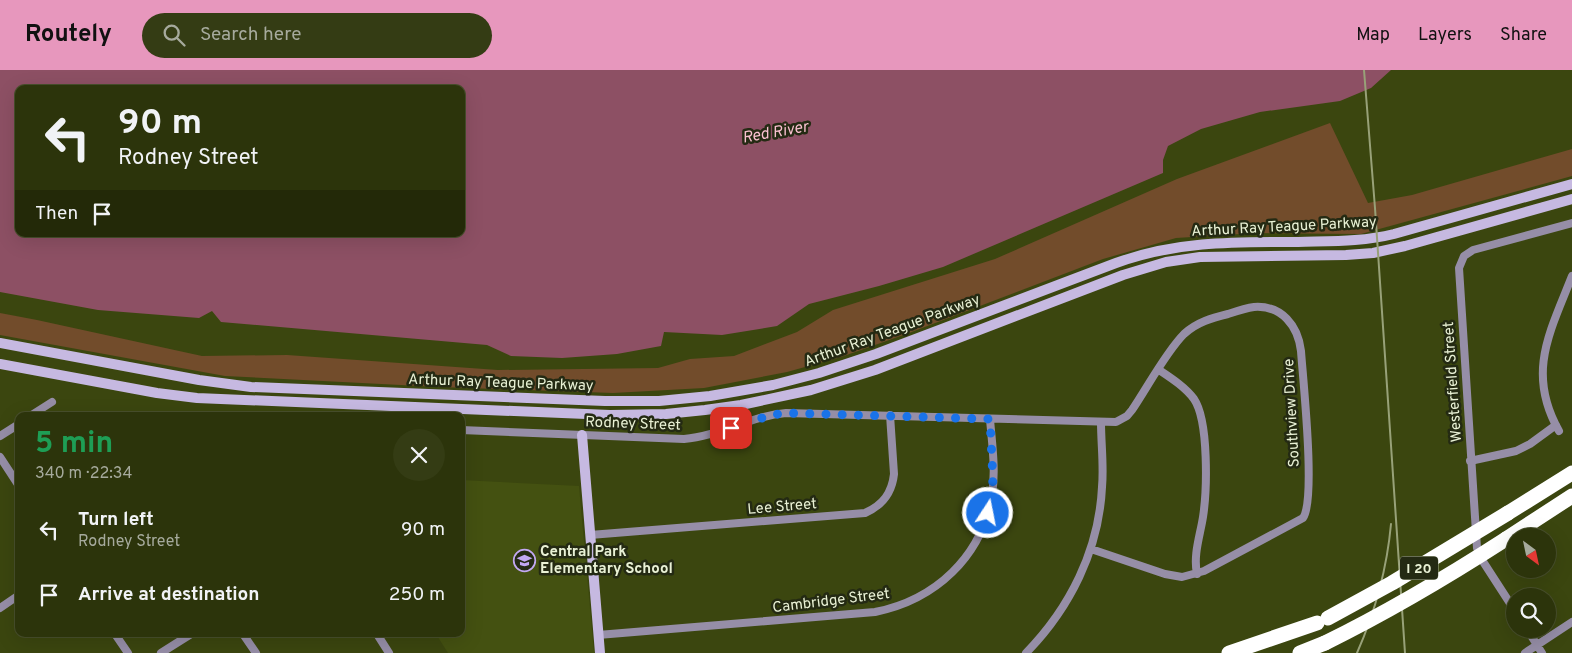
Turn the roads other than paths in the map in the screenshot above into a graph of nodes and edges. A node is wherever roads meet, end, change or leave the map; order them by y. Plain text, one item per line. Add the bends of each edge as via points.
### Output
1 (1572, 184) edge
2 (1572, 199) edge
3 (1572, 223) edge
4 (1572, 276) edge
5 (0, 343) edge
6 (0, 364) edge
7 (1158, 370) junction
8 (52, 402) dead end
9 (36, 412) edge
10 (890, 415) junction
11 (990, 419) junction
12 (1101, 422) junction
13 (15, 427) edge
14 (465, 430) edge
15 (0, 436) edge
16 (582, 436) junction
17 (0, 457) edge
18 (1470, 461) junction
19 (4, 471) edge
20 (1572, 472) edge
21 (15, 482) edge
22 (1572, 496) edge
23 (590, 535) junction
24 (1091, 548) junction
25 (1197, 574) junction
26 (1506, 596) edge
27 (15, 598) edge
28 (0, 608) edge
29 (1322, 620) junction
30 (1572, 622) edge
31 (598, 635) junction
32 (117, 637) edge
33 (186, 637) edge
34 (244, 637) edge
35 (379, 637) edge
36 (1533, 638) edge
37 (1325, 643) junction
38 (1537, 645) junction
39 (128, 653) edge
40 (161, 653) edge
41 (256, 653) edge
42 (389, 653) edge
43 (600, 653) edge
44 (1026, 653) edge
45 (1229, 653) edge
46 (1258, 653) edge
47 (1300, 653) edge
48 (1307, 653) edge
49 (1525, 653) edge
50 (1542, 653) edge

1 - 5 street, Arthur Ray Teague Parkway via 1373,238 1216,242 1156,250 830,370 763,387 687,399 638,402 251,387
2 - 6 street, Arthur Ray Teague Parkway via 1373,253 1210,256 1144,268 846,380 780,398 706,410 610,415 203,398 157,393
3 - 18 street, Westerfield Street via 1473,250 1466,253 1460,263
4 - 18 street via 1549,335 1543,364 1544,396 1557,428 1516,451
7 - 12 street, Southview Drive via 1127,416 1116,422
7 - 25 street via 1191,395 1201,414 1204,487 1195,558
7 - 25 street, Southview Drive via 1190,329 1210,319 1246,309 1272,309 1288,319 1298,334 1308,466 1306,514 1294,524
8 - 9 street
10 - 11 street, Rodney Street
10 - 16 street, Rodney Street via 778,414 684,439
10 - 23 street, Lee Street via 893,483 880,504 865,512
11 - 12 street, Rodney Street
11 - 31 street, Cambridge Street via 992,496 983,528 958,566 926,594 875,612
12 - 24 street via 1100,512
13 - 15 street
14 - 16 street, Rodney Street
16 - 23 street
17 - 19 street
18 - 26 street, Westerfield Street via 1478,551
19 - 21 street
20 - 29 highway, I 20, bridge via 1392,583
22 - 37 highway, I 20, bridge via 1435,583
23 - 31 street
24 - 25 street, Southview Drive via 1175,577
24 - 44 street via 1082,573 1064,605
27 - 28 street
29 - 45 highway
29 - 46 highway, I 20
30 - 38 street
31 - 43 street
32 - 39 street
33 - 40 street
34 - 41 street
35 - 42 street
36 - 38 street
37 - 47 highway, I 20
37 - 48 highway
38 - 49 street
38 - 50 street

